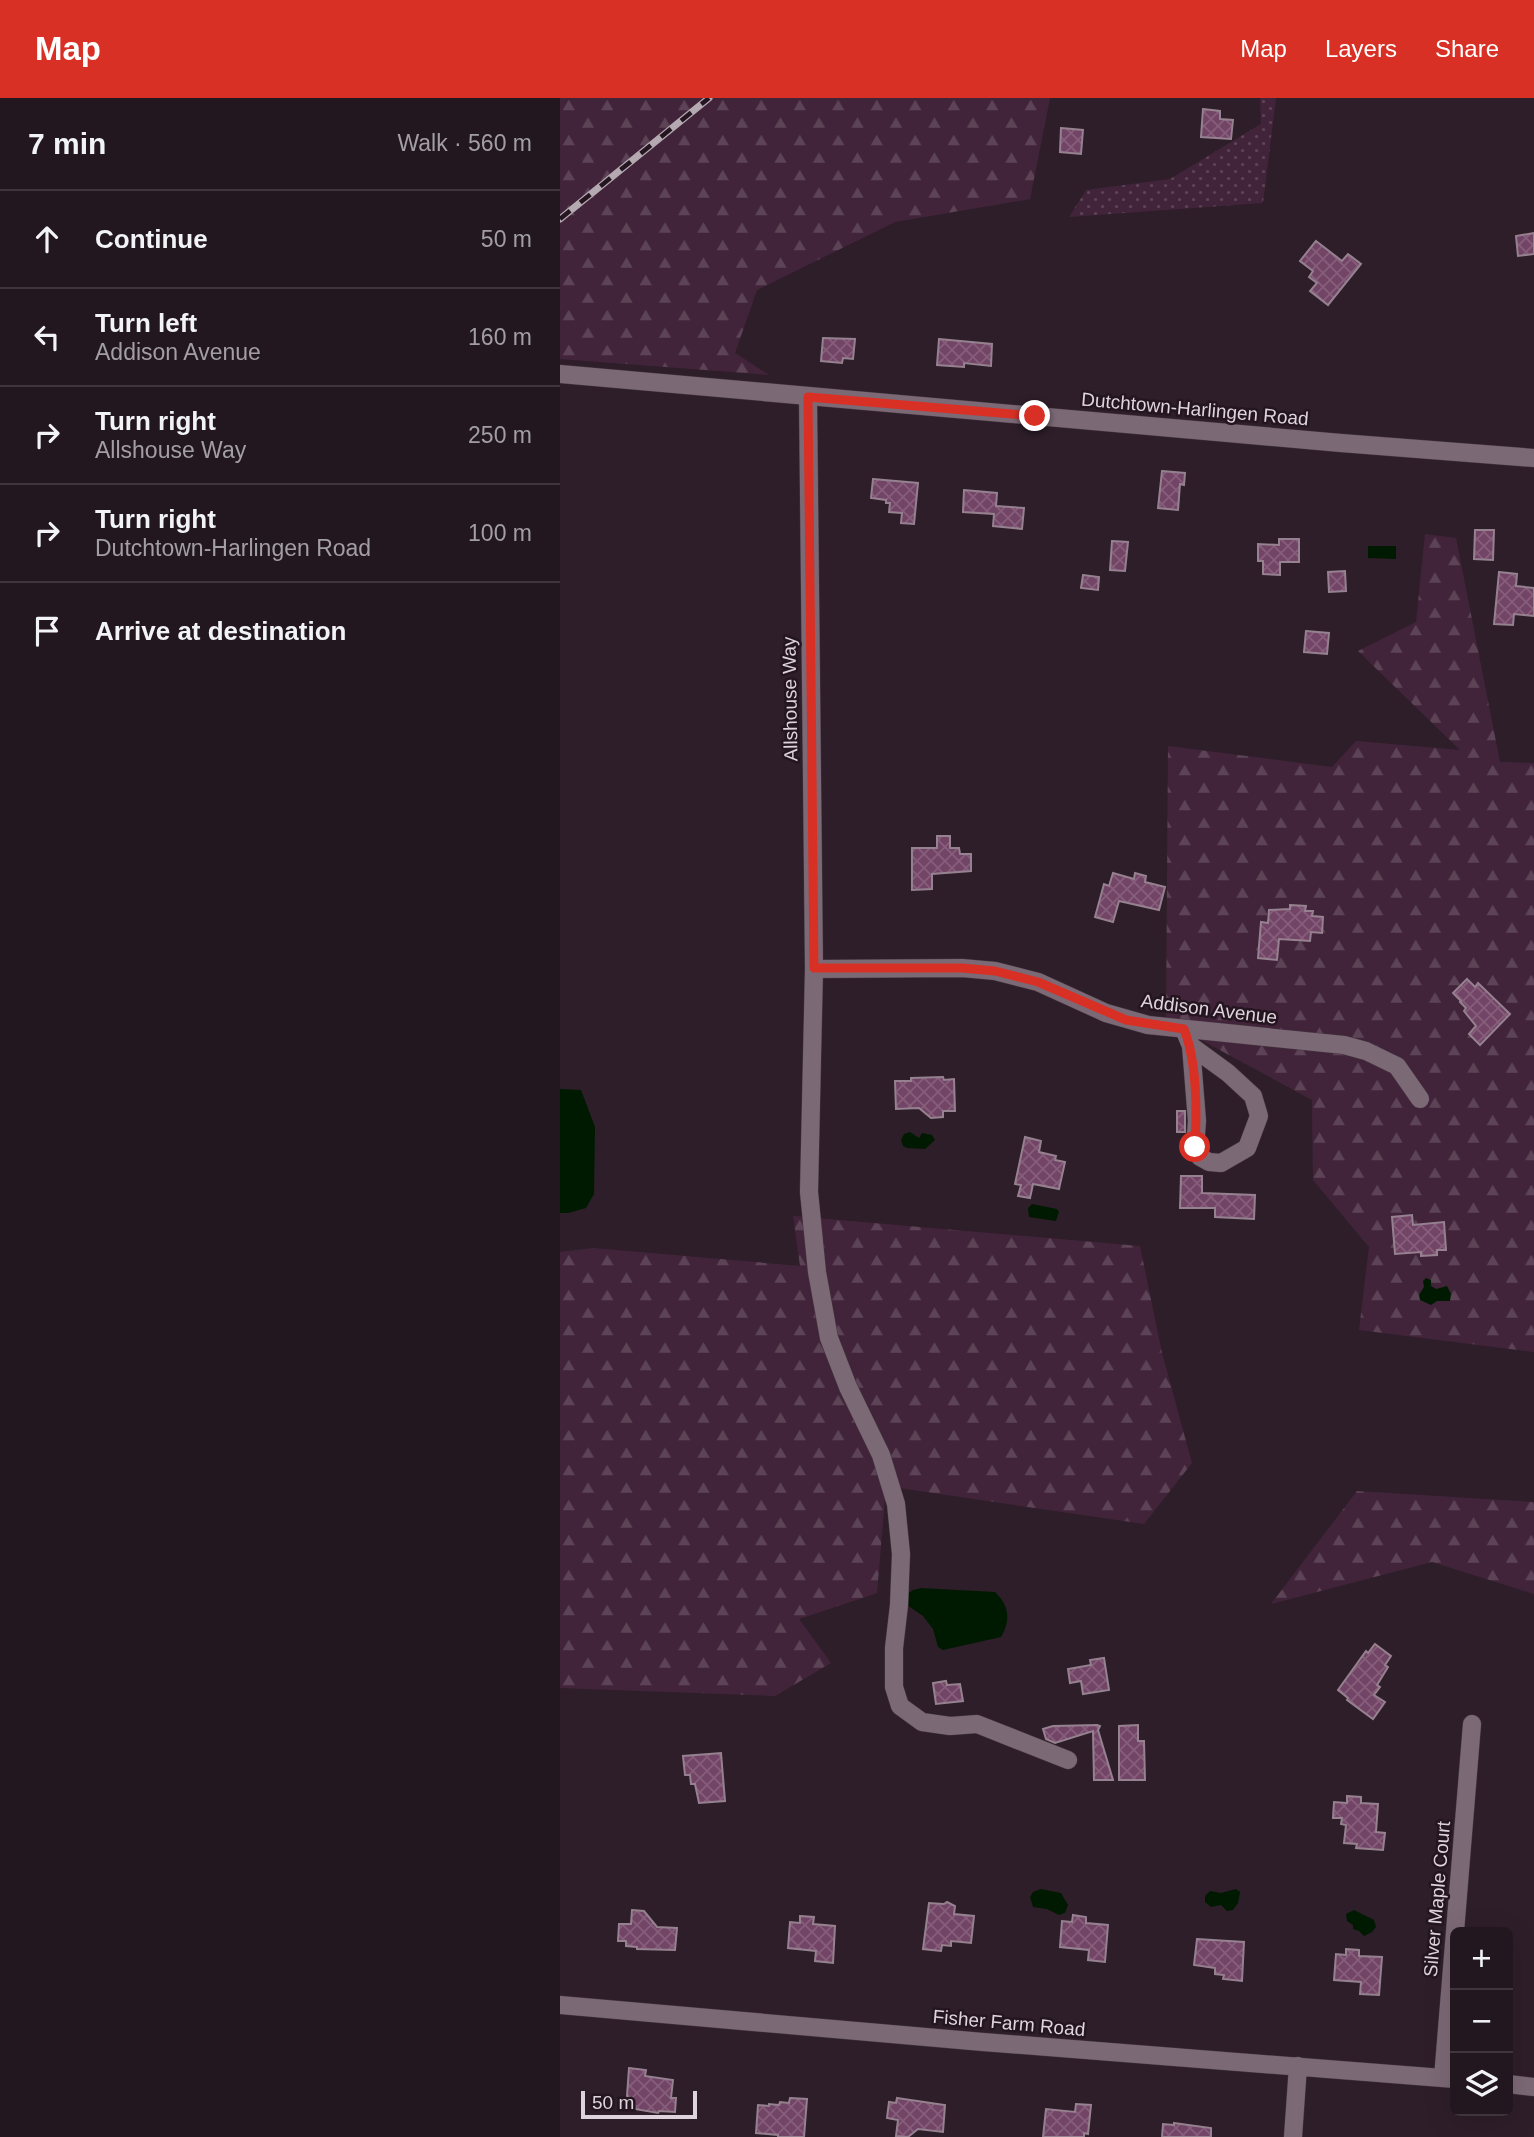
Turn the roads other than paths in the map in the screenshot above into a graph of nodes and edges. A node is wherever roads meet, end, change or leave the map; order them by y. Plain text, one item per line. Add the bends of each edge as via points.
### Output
1 (560, 374) edge
2 (808, 397) junction
3 (1534, 458) edge
4 (814, 968) junction
5 (1184, 1029) junction
6 (1191, 1046) junction
7 (1419, 1099) dead end
8 (1472, 1724) dead end
9 (1068, 1760) dead end
10 (560, 2005) edge
11 (1298, 2066) junction
12 (1449, 2079) edge
13 (1513, 2085) edge
14 (1534, 2087) edge
15 (1293, 2137) edge

1 - 2 street, Dutchtown-Harlingen Road
2 - 3 street, Dutchtown-Harlingen Road
2 - 4 street, Allshouse Way
4 - 5 street, Addison Avenue via 995,971 1038,982 1126,1020
4 - 9 street, Allshouse Way via 809,1192 817,1272 829,1338 881,1455 896,1504 901,1554 894,1687 900,1706 922,1722 977,1724
5 - 6 street
5 - 7 street, Addison Avenue via 1366,1051 1396,1066
6 - 6 street via 1253,1096 1259,1116 1247,1148 1221,1163 1200,1157 1195,1147
8 - 12 street, Silver Maple Court
10 - 11 street, Fisher Farm Road
11 - 12 street, Fisher Farm Road
11 - 15 street
13 - 14 street

